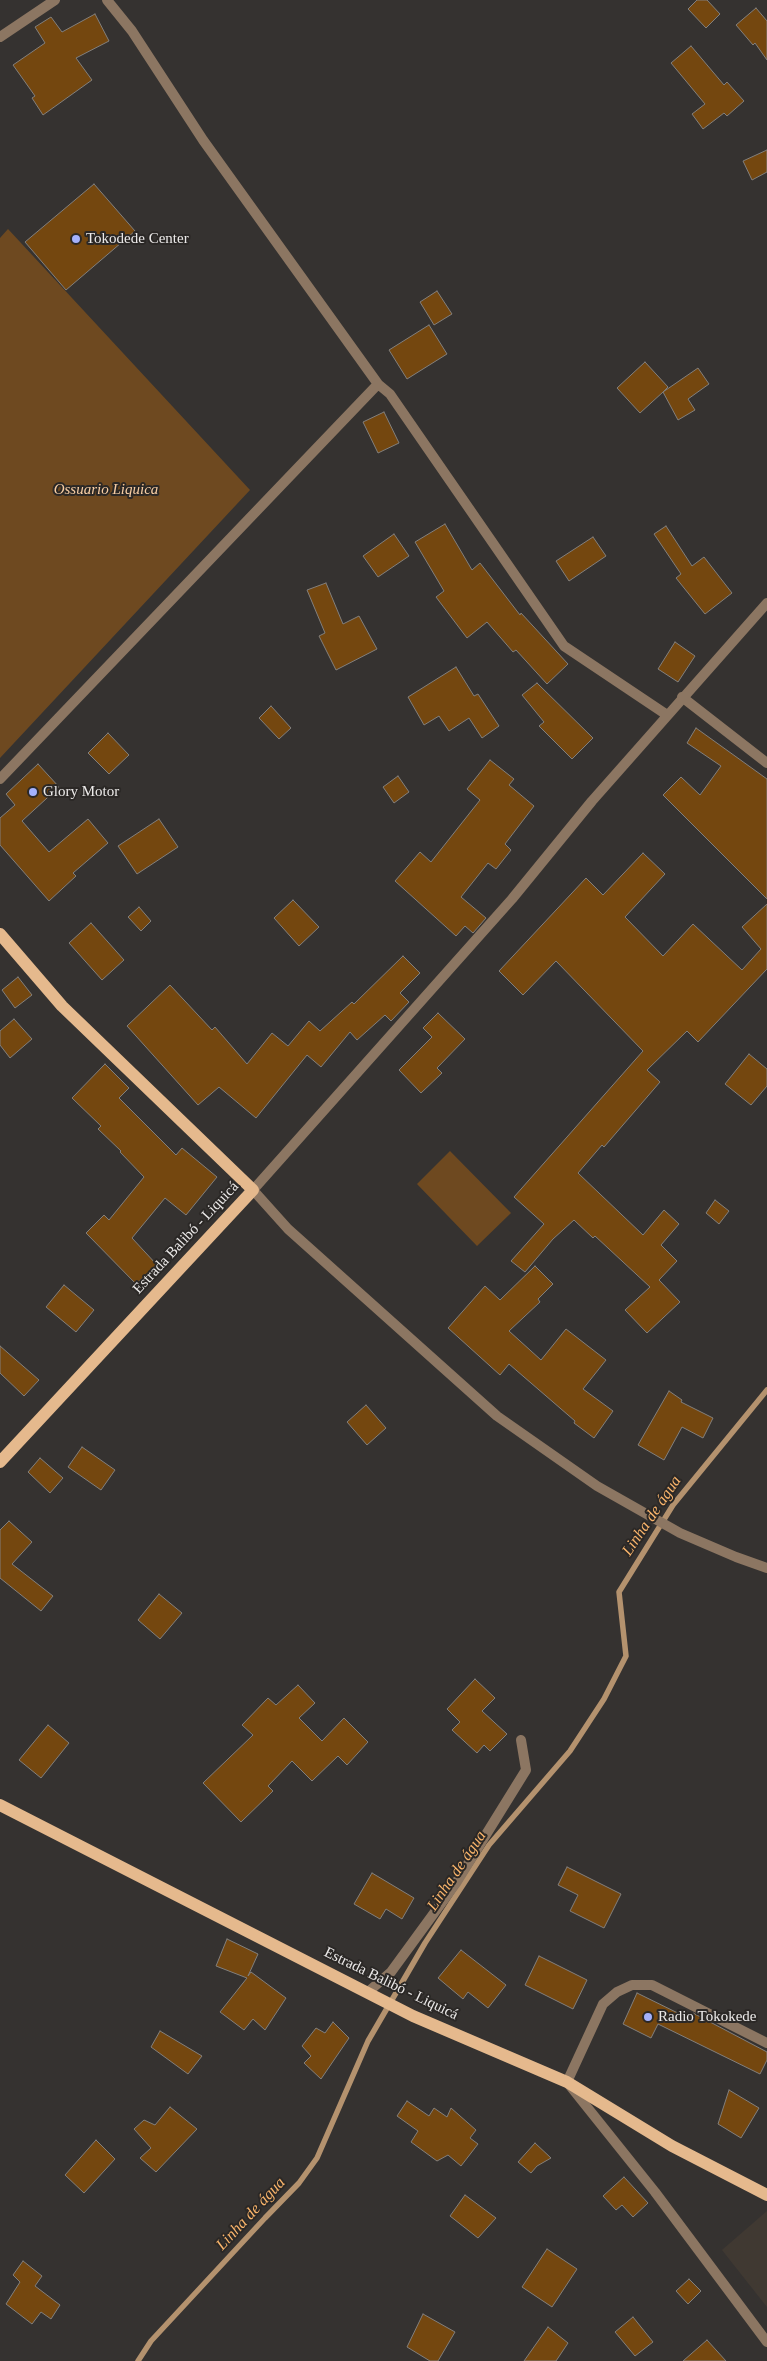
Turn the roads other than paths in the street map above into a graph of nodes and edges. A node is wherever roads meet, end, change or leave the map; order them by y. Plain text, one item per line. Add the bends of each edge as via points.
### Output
1 (54, 0) edge
2 (107, 0) edge
3 (0, 38) edge
4 (378, 384) junction
5 (767, 603) edge
6 (682, 697) junction
7 (667, 715) junction
8 (767, 763) edge
9 (0, 779) edge
10 (0, 934) edge
11 (253, 1190) junction
12 (0, 1462) edge
13 (767, 1568) edge
14 (521, 1740) dead end
15 (0, 1805) edge
16 (370, 1993) junction
17 (767, 2043) edge
18 (567, 2082) junction
19 (767, 2195) edge
20 (767, 2342) edge

1 - 3 street
2 - 4 street via 132,31 203,140
4 - 7 street via 390,394 564,646
4 - 9 street
5 - 6 street
6 - 7 street
6 - 8 street
7 - 11 street via 512,899
10 - 11 main road, Estrada Balibó - Liquicá via 62,1006
11 - 12 main road, Estrada Balibó - Liquicá
11 - 13 street via 288,1229 497,1416 597,1486 646,1514 736,1557
14 - 16 street via 526,1770 456,1883 391,1972
15 - 16 main road, Estrada Balibó - Liquicá
16 - 18 main road, Estrada Balibó - Liquicá via 413,2016
17 - 18 street via 652,1985 632,1985 603,2004
18 - 19 main road, Estrada Balibó - Liquicá via 672,2146
18 - 20 street via 655,2192

